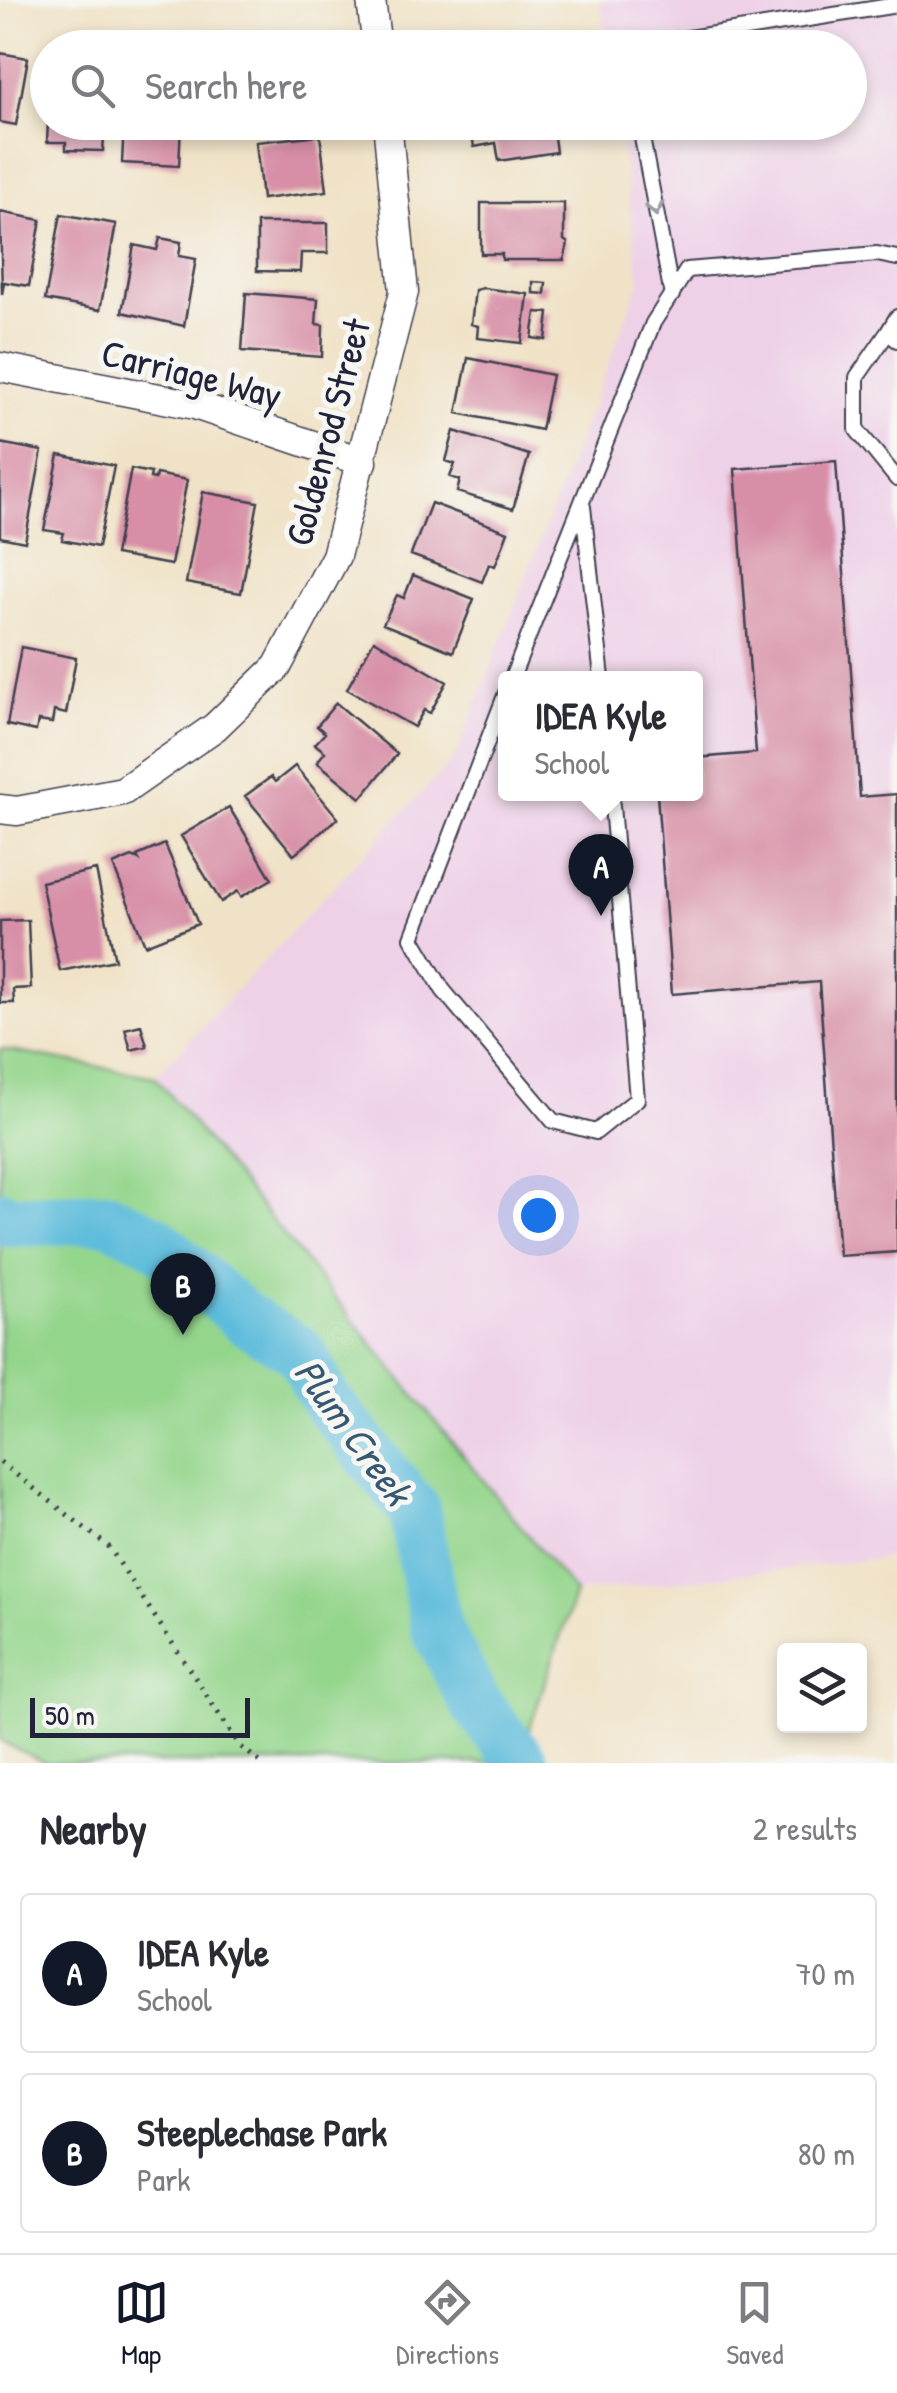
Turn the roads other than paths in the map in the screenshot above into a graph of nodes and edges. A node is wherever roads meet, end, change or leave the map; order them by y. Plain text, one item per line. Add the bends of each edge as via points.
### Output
1 (371, 0) edge
2 (897, 5) edge
3 (375, 30) edge
4 (739, 30) edge
5 (389, 140) edge
6 (642, 140) edge
7 (897, 258) edge
8 (672, 295) junction
9 (897, 317) edge
10 (893, 336) edge
11 (0, 367) edge
12 (364, 462) junction
13 (897, 478) edge
14 (582, 502) junction
15 (515, 671) edge
16 (601, 671) edge
17 (498, 714) edge
18 (612, 801) edge
19 (0, 809) edge

1 - 3 street
2 - 4 lane
5 - 12 street, Goldenrod Street via 404,292
6 -> 8 lane
7 - 8 lane via 877,254 687,270
8 - 14 lane via 653,322
9 - 10 lane
10 - 13 lane via 857,377 857,430
11 - 12 street, Carriage Way via 195,405
12 - 19 street, Goldenrod Street via 336,556 277,666 215,728 123,791
14 - 15 lane
14 - 16 lane
17 - 18 lane via 412,938 443,990 553,1121 596,1132 637,1100

